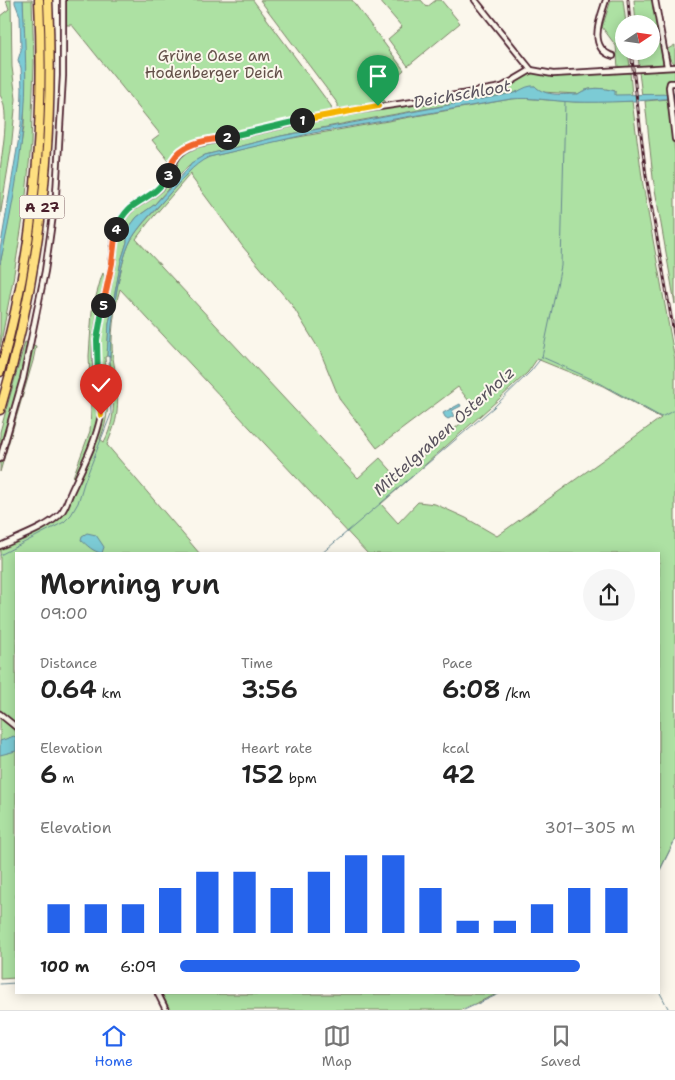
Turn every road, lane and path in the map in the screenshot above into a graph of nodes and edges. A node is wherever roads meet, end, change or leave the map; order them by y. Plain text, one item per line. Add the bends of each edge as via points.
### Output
1 (39, 0) edge
2 (48, 0) edge
3 (63, 0) edge
4 (475, 0) edge
5 (606, 0) edge
6 (655, 0) edge
7 (613, 56) dead end
8 (668, 66) junction
9 (675, 67) edge
10 (531, 70) junction
11 (675, 83) edge
12 (675, 139) edge
13 (0, 372) edge
14 (0, 410) edge
15 (0, 459) edge
16 (0, 546) edge
17 (0, 714) edge
18 (15, 726) edge
19 (158, 994) edge
20 (166, 1010) edge

1 - 13 highway, A 27 via 40,102 30,223 12,326
2 - 14 highway, A 27 via 50,102 44,189 29,295
3 - 15 street via 63,76 56,194 45,271 23,378
4 - 10 street
5 - 7 street via 597,24 597,35 602,48
6 - 8 street
8 - 9 street
8 - 10 street via 553,74
10 - 16 street via 502,87 339,113 196,144 182,150 162,185 129,210 116,230 97,340 101,415 84,464 62,512 48,523
11 - 12 street via 670,83 669,87
17 - 18 street
19 - 20 street

